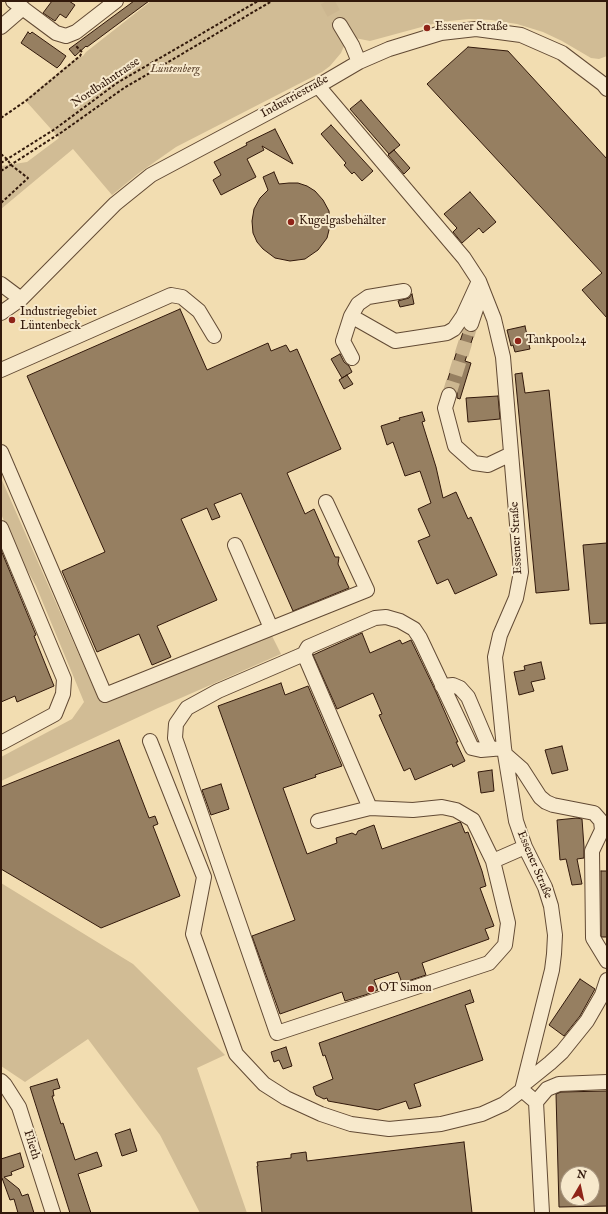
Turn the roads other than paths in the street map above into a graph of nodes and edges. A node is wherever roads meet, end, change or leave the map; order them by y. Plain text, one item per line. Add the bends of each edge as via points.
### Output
1 (116, 1) edge
2 (18, 5) edge
3 (340, 25) tunnel mouth
4 (1, 27) edge
5 (359, 62) junction
6 (606, 84) edge
7 (318, 86) junction
8 (1, 284) edge
9 (481, 285) junction
10 (404, 291) dead end
11 (21, 299) junction
12 (1, 313) edge
13 (351, 316) junction
14 (471, 324) tunnel mouth
15 (214, 336) dead end
16 (352, 358) dead end
17 (1, 370) edge
18 (449, 395) tunnel mouth
19 (1, 452) edge
20 (511, 454) junction
21 (326, 502) dead end
22 (1, 528) edge
23 (234, 545) dead end
24 (271, 628) junction
25 (304, 654) junction
26 (150, 741) dead end
27 (1, 743) edge
28 (500, 751) junction
29 (370, 808) junction
30 (318, 821) dead end
31 (524, 847) junction
32 (493, 861) junction
33 (607, 961) edge
34 (607, 980) edge
35 (1, 1081) edge
36 (607, 1082) edge
37 (523, 1087) junction
38 (536, 1102) junction
39 (53, 1213) edge
40 (542, 1213) edge

1 - 2 street via 76,32 66,36 56,33
2 - 4 street
3 - 5 street
5 - 6 street, Industriestraße via 389,49 441,33 476,29 521,35 562,53
5 - 7 street, Industriestraße
7 - 9 street, Essener Straße via 464,258
7 - 11 street, Industriestraße via 151,175 115,204
8 - 11 street
9 - 13 street via 454,329 447,333 395,341
9 - 14 street
9 - 20 street, Essener Straße via 494,319 503,357
10 - 13 street via 368,297 358,304
11 - 12 street, Industriestraße
13 - 16 street via 343,341
15 - 17 street via 199,311 182,297 172,295
18 - 20 street via 446,408 455,446 474,463 488,465
19 - 24 street via 105,695
20 - 28 street, Essener Straße via 521,572 516,598 500,635 495,657
21 - 24 street via 367,590
22 - 27 street via 64,679 63,694 55,714
23 - 24 street
25 - 28 street via 308,647 375,618 386,617 400,621 414,629 420,638 472,748
25 - 29 street
25 - 32 street via 218,691 187,708 176,724 175,738 277,1033 489,963 505,945 508,922
26 - 37 street via 204,877 193,934 236,1054 264,1084 320,1114 351,1124 389,1129 441,1124 482,1114 504,1104
28 - 31 street, Essener Straße
28 - 33 street via 522,769 546,802 594,813 601,821 602,830 592,851 593,938
29 - 30 street
29 - 32 street via 413,810 442,807 456,810 473,820
31 - 32 street
31 - 37 street, Essener Straße via 545,887 555,935 552,970
34 - 37 street via 587,1022 562,1052
35 - 39 street, Flieth via 19,1107
36 - 38 street via 559,1084 547,1089
37 - 38 street
38 - 40 street

